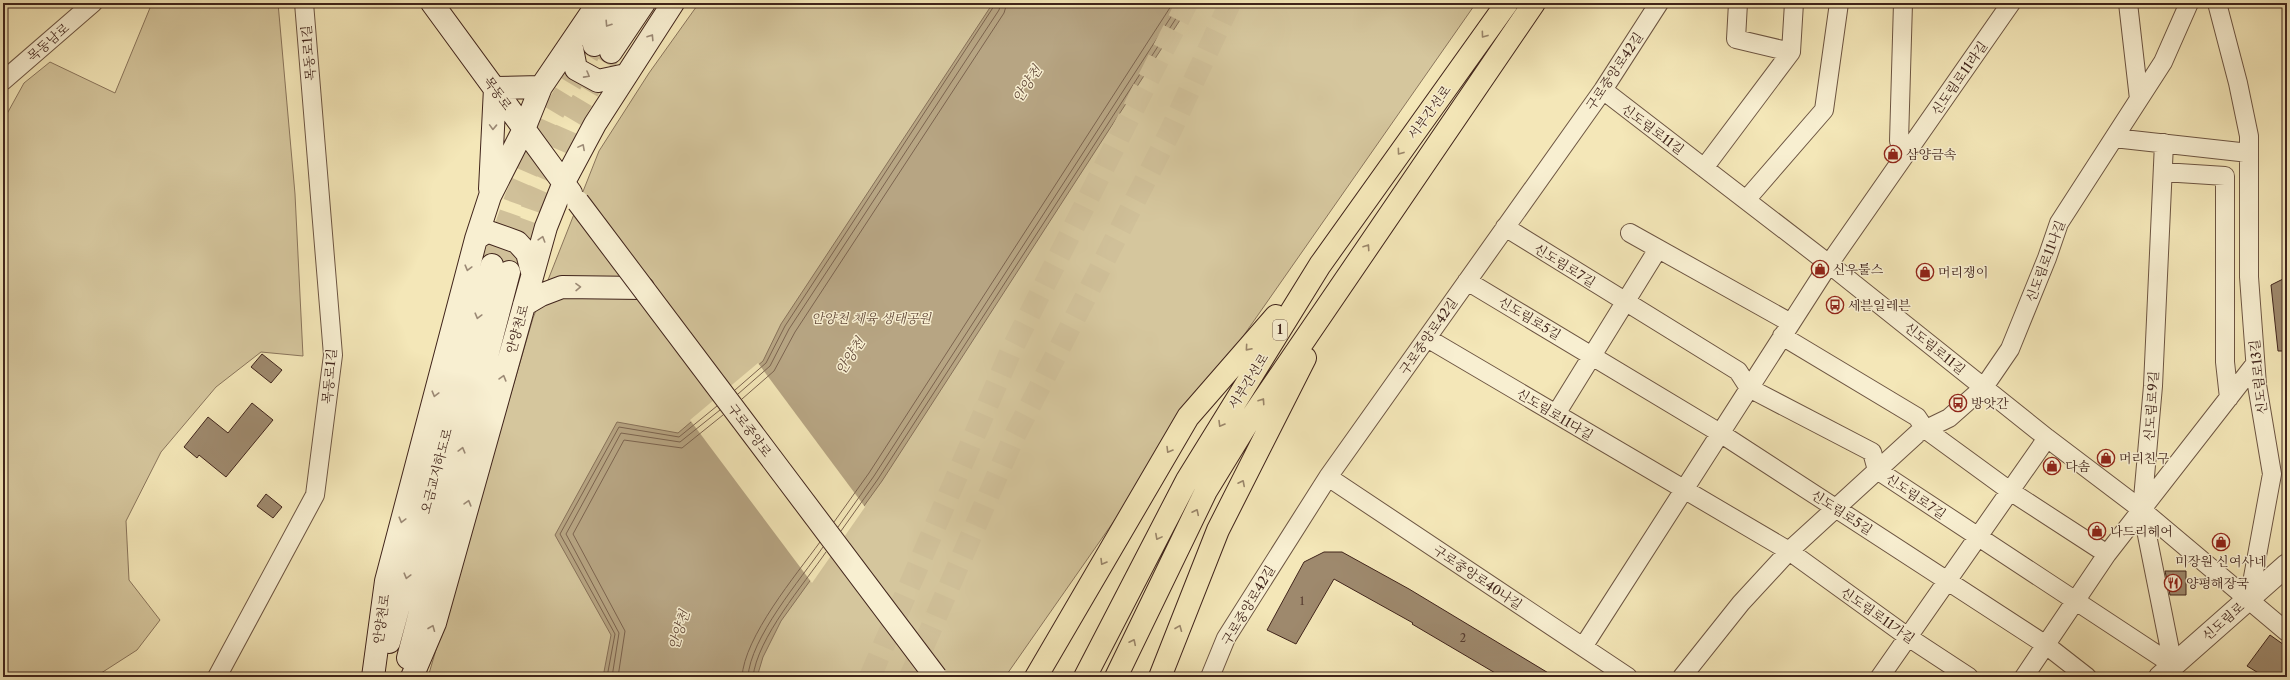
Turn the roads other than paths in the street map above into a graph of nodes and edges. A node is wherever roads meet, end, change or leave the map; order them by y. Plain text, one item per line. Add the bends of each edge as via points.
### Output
1 (93, 3) edge
2 (304, 3) edge
3 (432, 3) edge
4 (598, 3) edge
5 (621, 3) edge
6 (644, 3) edge
7 (673, 3) edge
8 (1507, 3) edge
9 (1534, 3) edge
10 (1659, 3) edge
11 (1738, 3) edge
12 (1794, 3) edge
13 (1839, 3) edge
14 (1903, 3) edge
15 (2011, 3) edge
16 (2128, 3) edge
17 (2189, 3) edge
18 (2217, 3) edge
19 (571, 42) junction
20 (1791, 52) junction
21 (626, 75) junction
22 (3, 81) edge
23 (541, 87) junction
24 (495, 88) junction
25 (1602, 90) junction
26 (2139, 99) junction
27 (524, 129) junction
28 (2114, 138) junction
29 (2164, 143) junction
30 (1907, 152) junction
31 (2249, 153) junction
32 (1704, 168) junction
33 (2163, 172) junction
34 (564, 182) junction
35 (490, 196) junction
36 (1746, 200) junction
37 (1505, 227) junction
38 (1630, 233) dead end
39 (476, 239) junction
40 (1658, 249) junction
41 (1829, 264) junction
42 (1320, 265) junction
43 (532, 272) junction
44 (1348, 276) junction
45 (1467, 281) junction
46 (643, 288) junction
47 (532, 300) junction
48 (1626, 302) junction
49 (1787, 330) junction
50 (1427, 338) junction
51 (1592, 356) junction
52 (2255, 364) junction
53 (1984, 387) junction
54 (1749, 388) junction
55 (2229, 398) junction
56 (1556, 414) junction
57 (1925, 429) junction
58 (1720, 433) junction
59 (2047, 438) junction
60 (1877, 470) junction
61 (1328, 477) junction
62 (1684, 489) junction
63 (2010, 491) junction
64 (1836, 508) junction
65 (2142, 510) junction
66 (1978, 537) junction
67 (1789, 551) junction
68 (2107, 554) junction
69 (2287, 566) edge
70 (1948, 581) junction
71 (2249, 599) junction
72 (2075, 601) junction
73 (2287, 632) edge
74 (1908, 637) junction
75 (2046, 645) junction
76 (1583, 647) junction
77 (2166, 671) edge
78 (218, 677) edge
79 (373, 677) edge
80 (380, 677) edge
81 (403, 677) edge
82 (412, 677) edge
83 (936, 677) edge
84 (1036, 677) edge
85 (1085, 677) edge
86 (1116, 677) edge
87 (1160, 677) edge
88 (1210, 677) edge
89 (1628, 677) edge
90 (1682, 677) edge
91 (1880, 677) edge
92 (1969, 677) edge
93 (2024, 677) edge
94 (2087, 677) edge

1 - 22 street, 목동남로
2 - 78 street, 목동로1길 via 333,355 315,494
3 - 24 main road, 목동로
4 - 19 main road, 안양천로
5 -> 6 main road via 602,48
21 -> 7 main road, 안양천로
8 -> 42 main road, 서부간선로 / 1
44 -> 9 main road, 서부간선로 / 1
10 - 25 street, 구로중앙로42길
11 - 20 street via 1736,39
12 - 20 street
13 - 36 street via 1824,110
14 - 30 street via 1899,141
15 - 30 street, 신도림로11라길
16 - 26 street
17 - 26 street, 신도림로11나길 via 2163,62
18 - 31 street, 신도림로13길 via 2238,84 2249,136
19 -> 21 main road via 576,69 598,81
19 - 23 main road, 안양천로
20 - 32 street
34 -> 21 main road, 안양천로 via 595,124
23 - 24 main road
23 - 27 main road, 안양천로
24 - 27 main road, 목동로
24 -> 35 main road
25 - 32 street, 신도림로11길
25 - 37 street, 구로중앙로42길
26 - 28 street, 신도림로11나길
27 - 34 main road, 목동로
27 - 35 main road, 안양천로
28 - 29 street
28 - 53 street, 신도림로11나길 via 2058,223 2047,258 2010,349
29 - 31 street
29 - 33 street, 신도림로9길
30 - 41 street, 신도림로11라길
31 - 52 street, 신도림로13길 via 2249,276
32 - 36 street, 신도림로11길
33 - 55 street via 2226,176 2225,362
33 - 65 street, 신도림로9길 via 2153,386
43 -> 34 main road, 안양천로
34 - 46 main road, 구로중앙로, bridge
35 - 39 main road, 안양천로
36 - 41 street, 신도림로11길
37 - 45 street, 구로중앙로42길
37 - 48 street, 신도림로7길
38 - 40 street
39 - 43 main road via 489,232 517,242 527,253
39 -> 79 main road, 안양천로 via 386,581
40 - 48 street
40 - 49 street
41 - 49 street
41 - 53 street, 신도림로11길
42 -> 84 main road via 1188,417
42 -> 85 main road, 서부간선로 / 1 via 1187,480
43 - 47 main road, 안양천로
86 -> 44 main road, 서부간선로 / 1 via 1206,491 1246,424
87 -> 44 main road via 1218,530
45 - 50 street, 구로중앙로42길
45 - 51 street, 신도림로5길
47 -> 46 main road via 562,287
46 - 83 main road, 구로중앙로, bridge
82 -> 47 main road, 안양천로 via 435,623
48 - 51 street
48 - 54 street, 신도림로7길 via 1738,371
49 - 54 street
49 - 57 street via 1918,417
50 - 56 street, 신도림로11다길
50 - 61 street, 구로중앙로42길
51 - 56 street
51 - 58 street, 신도림로5길
52 - 55 street
52 - 71 street, 신도림로13길 via 2272,474
53 - 57 street via 1949,418
53 - 59 street, 신도림로11길
54 - 58 street
54 - 60 street, 신도림로7길 via 1872,452
55 - 65 street
56 - 62 street, 신도림로11다길
57 - 60 street
57 - 63 street
58 - 62 street
58 - 64 street, 신도림로5길
59 - 63 street
59 - 65 street, 신도림로11길
60 - 64 street
60 - 66 street, 신도림로7길
61 - 76 street, 구로중앙로40나길
61 - 88 street, 구로중앙로42길 via 1226,638
62 - 67 street, 신도림로11다길
62 - 76 street
63 - 66 street
63 - 68 street
64 - 67 street
64 - 70 street, 신도림로5길
65 - 68 street
65 - 71 street, 신도림로11길
65 - 77 street, 신도림로9길
66 - 70 street
66 - 72 street, 신도림로7길
67 - 74 street, 신도림로11가길
67 - 90 street via 1741,603
68 - 72 street
69 - 71 main road, 신도림로
70 - 74 street
70 - 75 street, 신도림로5길
71 - 73 street, 신도림로11길
71 - 77 main road, 신도림로
72 - 75 street
72 - 77 street, 신도림로7길
74 - 91 street
74 - 92 street, 신도림로11가길
75 - 93 street
75 - 94 street, 신도림로5길
76 - 89 street, 구로중앙로40나길
81 -> 80 main road, 오금교지하도로 via 500,268

